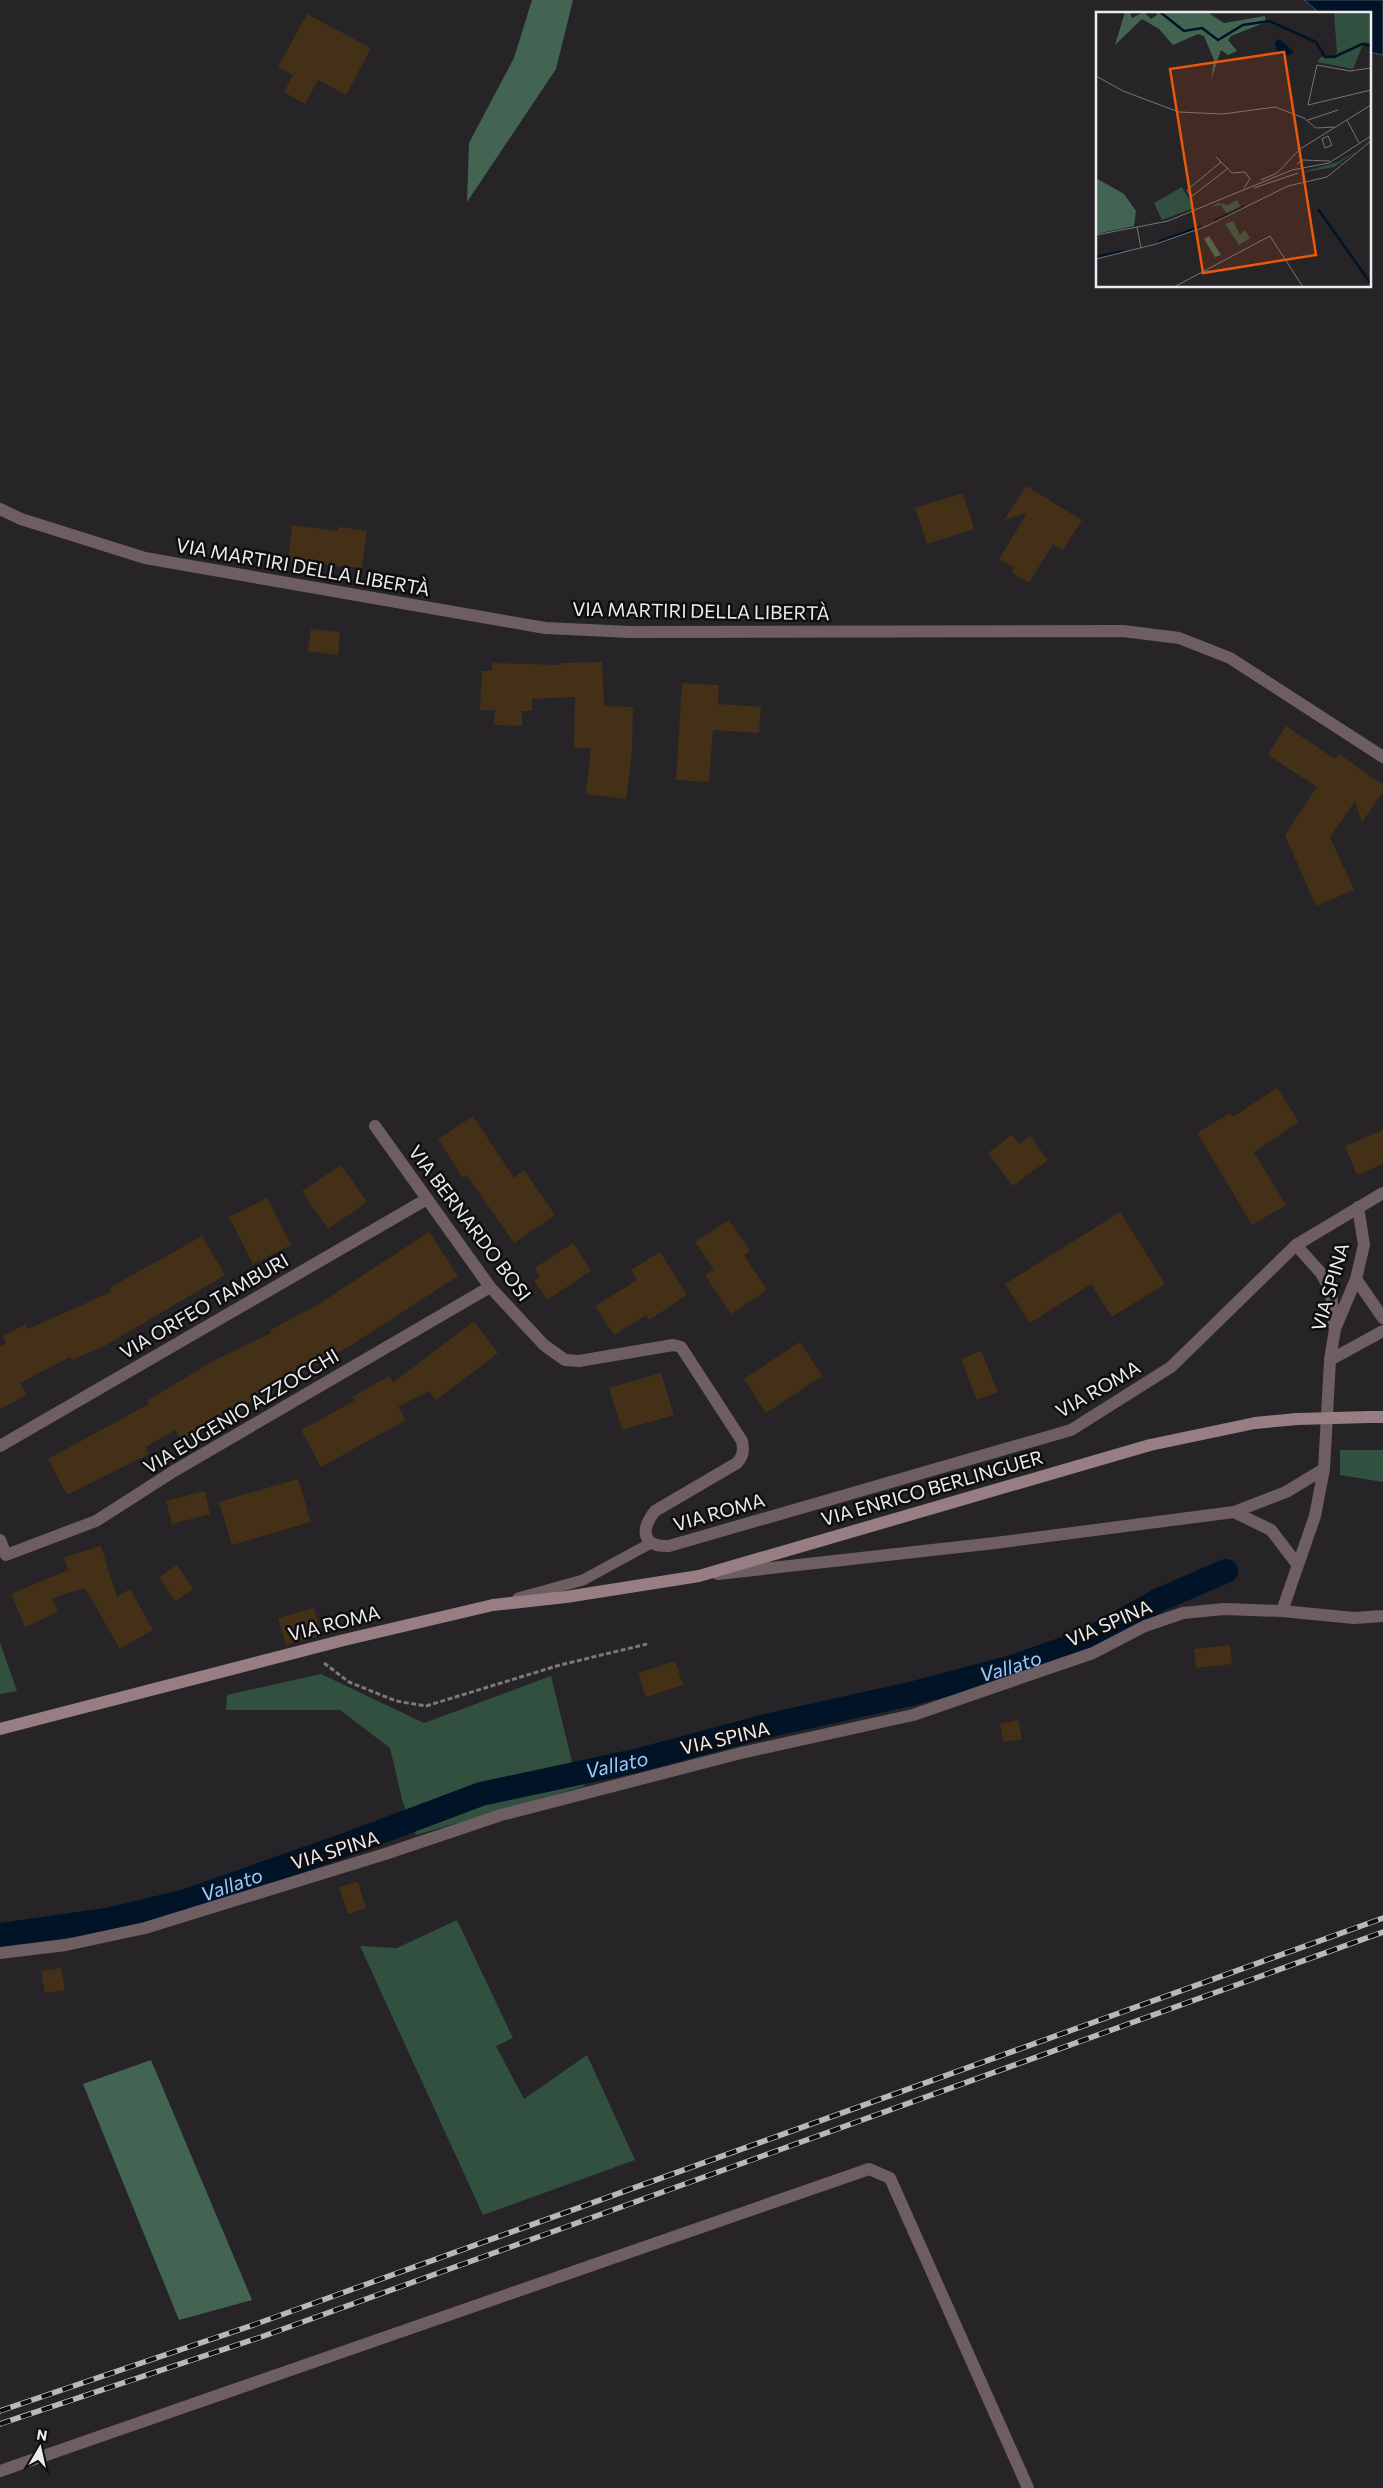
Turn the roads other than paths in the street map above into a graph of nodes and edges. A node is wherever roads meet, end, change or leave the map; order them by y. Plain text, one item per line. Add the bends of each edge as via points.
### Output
1 (0, 509) edge
2 (1383, 757) edge
3 (375, 1126) dead end
4 (1383, 1193) edge
5 (427, 1199) junction
6 (1358, 1207) junction
7 (1296, 1245) junction
8 (1356, 1279) junction
9 (490, 1286) junction
10 (1383, 1318) edge
11 (1335, 1329) junction
12 (1383, 1331) edge
13 (1330, 1360) junction
14 (1376, 1417) edge
15 (0, 1446) edge
16 (1324, 1468) junction
17 (1234, 1512) junction
18 (0, 1540) edge
19 (651, 1543) junction
20 (1297, 1564) junction
21 (699, 1576) junction
22 (493, 1605) junction
23 (1282, 1611) junction
24 (1383, 1616) edge
25 (0, 1729) edge
26 (0, 1954) edge
27 (0, 2471) edge
28 (1028, 2488) edge

1 - 2 street, VIA MARTIRI DELLA LIBERTÀ via 146,558 546,628 631,632 1122,631 1179,638 1230,658
3 - 5 street, VIA BERNARDO BOSI
4 - 6 street, VIA ROMA
5 - 9 street, VIA BERNARDO BOSI
5 - 15 street, VIA ORFEO TAMBURI
6 - 7 street, VIA ROMA
6 - 8 street, VIA SPINA via 1364,1244
7 - 11 street via 1321,1273 1331,1291
7 - 19 street, VIA ROMA via 1171,1367 1071,1430 670,1546
8 - 10 street
8 - 11 street, VIA SPINA
9 - 18 street, VIA EUGENIO AZZOCCHI via 174,1471 96,1521 6,1555
9 - 19 street, VIA BERNARDO BOSI via 544,1345 565,1360 579,1361 659,1345 681,1346 742,1441 744,1449 737,1463 655,1511 645,1530
11 - 13 street, VIA SPINA
12 - 13 street
13 - 16 street, VIA SPINA
14 - 21 main road, VIA ENRICO BERLINGUER, bridge via 1255,1423 1150,1445
16 - 17 street via 1286,1492
16 - 20 street, VIA SPINA via 1315,1516
17 - 20 street via 1271,1530
17 - 21 street
19 - 22 lane, VIA ROMA via 583,1580
20 - 23 street, VIA SPINA
21 - 22 main road, VIA ENRICO BERLINGUER via 566,1598
22 - 25 main road, VIA ROMA via 315,1647
23 - 24 street, VIA SPINA via 1354,1618
23 - 26 street, VIA SPINA via 1224,1609 1182,1614 1145,1626 1093,1653 913,1715 741,1753 501,1815 145,1928 66,1945
27 - 28 street via 869,2169 890,2178

